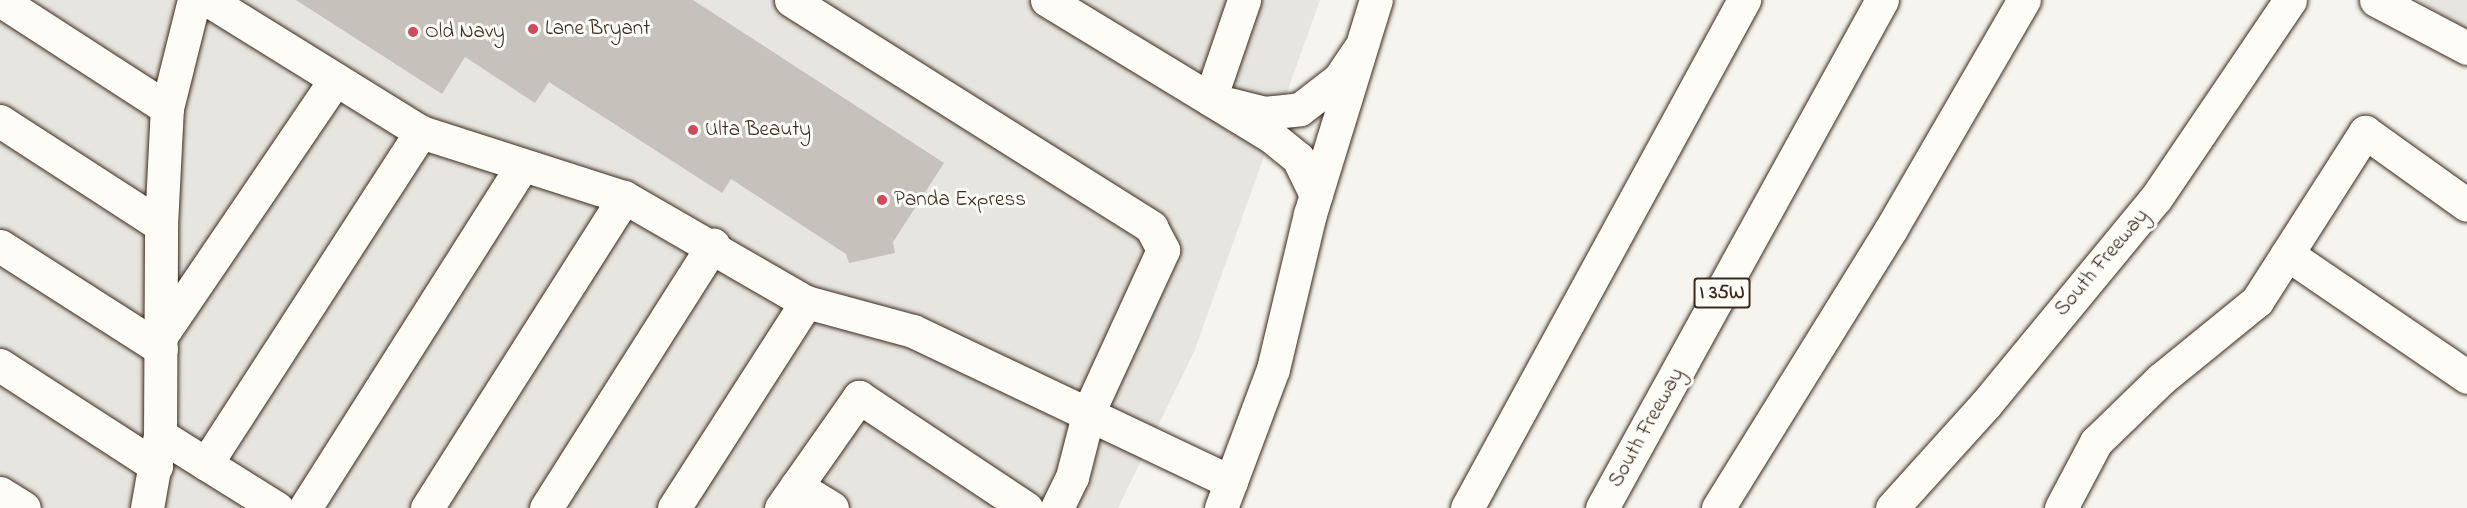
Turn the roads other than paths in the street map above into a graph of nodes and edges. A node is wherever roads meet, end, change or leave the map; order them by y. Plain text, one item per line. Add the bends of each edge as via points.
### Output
1 (0, 0) edge
2 (194, 0) edge
3 (791, 0) edge
4 (1047, 0) edge
5 (1376, 0) edge
6 (1744, 0) edge
7 (1882, 0) edge
8 (2024, 0) edge
9 (2290, 0) edge
10 (2376, 0) edge
11 (1243, 1) edge
12 (226, 5) edge
13 (1361, 46) junction
14 (2467, 48) edge
15 (335, 80) junction
16 (1210, 99) junction
17 (167, 108) junction
18 (0, 121) edge
19 (421, 132) junction
20 (523, 165) junction
21 (1316, 195) junction
22 (624, 197) junction
23 (2467, 205) edge
24 (161, 225) junction
25 (713, 245) junction
26 (0, 246) edge
27 (2287, 254) junction
28 (806, 302) junction
29 (161, 343) junction
30 (0, 365) edge
31 (2467, 377) edge
32 (1089, 411) junction
33 (1517, 418) junction
34 (158, 450) junction
35 (206, 464) junction
36 (0, 493) edge
37 (1226, 495) edge
38 (789, 497) edge
39 (24, 508) edge
40 (147, 508) edge
41 (276, 508) edge
42 (305, 508) edge
43 (427, 508) edge
44 (546, 508) edge
45 (674, 508) edge
46 (832, 508) edge
47 (1026, 508) edge
48 (1057, 508) edge
49 (1451, 508) edge
50 (1467, 508) edge
51 (1602, 508) edge
52 (1718, 508) edge
53 (1892, 508) edge
54 (2061, 508) edge

1 - 17 main road
2 - 17 main road
3 - 32 main road via 1150,227 1163,250
4 - 16 main road
5 - 13 main road
6 - 33 main road
7 - 51 main road, South Freeway / I 35W
8 - 52 main road via 1885,239
9 - 53 main road, South Freeway via 2156,198 1986,404
10 - 14 main road
11 - 16 main road
12 - 15 main road
13 - 16 main road via 1339,79 1300,109 1264,113
13 - 21 main road
15 - 19 main road
15 - 29 main road
16 - 21 main road via 1298,158
17 - 24 main road
18 - 24 main road
19 - 20 main road
19 - 35 main road
20 - 22 main road
20 - 42 main road
21 - 37 main road via 1273,369
22 - 25 main road
22 - 43 main road
23 - 27 main road via 2365,132
24 - 29 main road
25 - 28 main road
25 - 44 main road
26 - 29 main road
27 - 31 main road
27 - 54 main road via 2257,301 2160,379 2096,442
28 - 32 main road via 913,331
28 - 45 main road
29 - 34 main road
30 - 34 main road
32 - 37 main road
32 - 48 main road via 1072,477
33 - 49 main road
33 - 50 main road
34 - 35 main road
34 - 40 main road
35 - 41 main road
36 - 39 main road
38 - 46 main road
38 - 47 main road via 859,397

